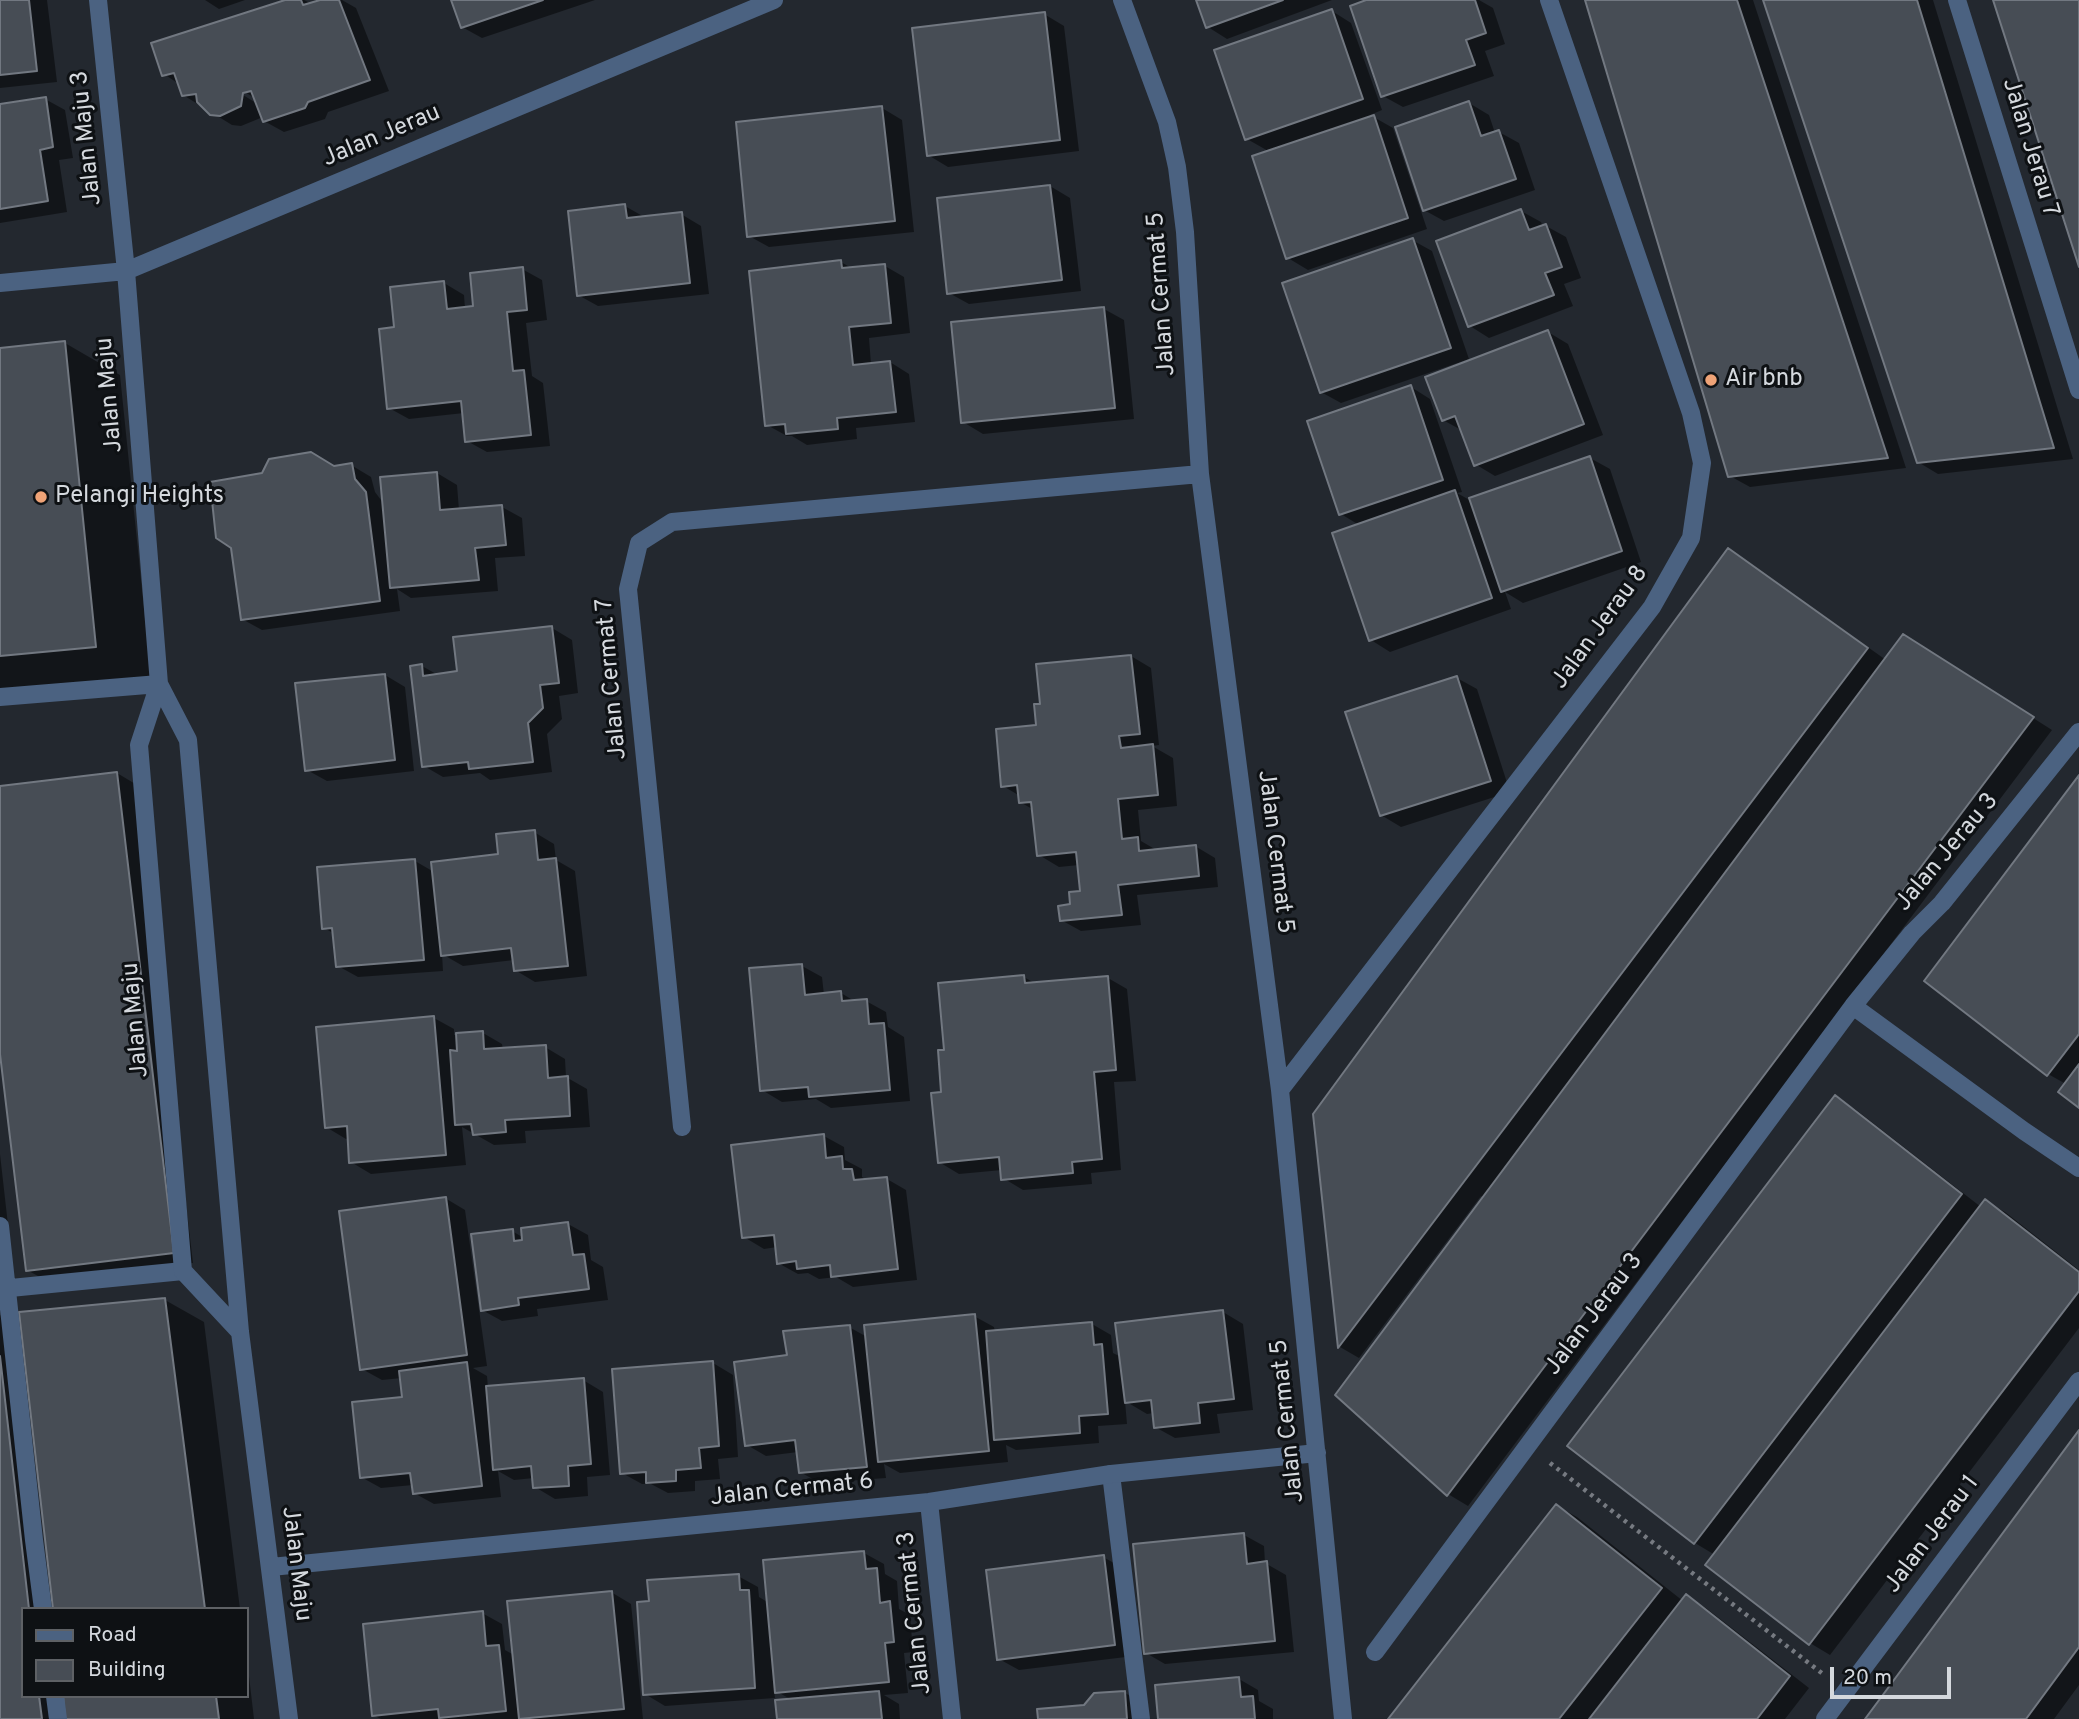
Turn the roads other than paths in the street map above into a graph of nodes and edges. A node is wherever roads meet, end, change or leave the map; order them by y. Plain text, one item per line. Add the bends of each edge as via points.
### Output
1 (98, 0) edge
2 (774, 0) edge
3 (1122, 0) edge
4 (1549, 0) edge
5 (1957, 0) edge
6 (125, 271) junction
7 (0, 283) edge
8 (2079, 390) edge
9 (1200, 474) junction
10 (159, 684) junction
11 (0, 697) edge
12 (2079, 732) edge
13 (1853, 1006) junction
14 (1280, 1090) junction
15 (682, 1127) dead end
16 (2079, 1168) edge
17 (0, 1226) edge
18 (183, 1271) junction
19 (3, 1289) edge
20 (240, 1332) junction
21 (2079, 1381) edge
22 (1317, 1453) junction
23 (1111, 1474) junction
24 (929, 1502) junction
25 (271, 1567) junction
26 (43, 1607) edge
27 (1375, 1652) dead end
28 (55, 1698) edge
29 (58, 1719) edge
30 (289, 1719) edge
31 (952, 1719) edge
32 (1142, 1719) edge
33 (1343, 1719) edge
34 (1825, 1719) edge

1 - 6 street, Jalan Maju 3
2 - 6 street, Jalan Jerau
3 - 9 street, Jalan Cermat 5 via 1167,122 1177,167
4 - 14 street, Jalan Jerau 8 via 1691,413 1703,463 1690,538 1652,607
5 - 8 street, Jalan Jerau 7
6 - 7 street, Jalan Jerau
6 - 10 street, Jalan Maju
9 - 14 street, Jalan Cermat 5
9 - 15 street, Jalan Cermat 7 via 671,522 639,542 628,589
10 - 11 street
10 - 18 street, Jalan Maju via 139,745
10 - 20 street, Jalan Maju via 188,740
12 - 13 street, Jalan Jerau 3
13 - 16 street
13 - 27 street, Jalan Jerau 3
14 - 22 street, Jalan Cermat 5
17 - 19 street
18 - 19 street
18 - 20 street
19 - 26 street
20 - 25 street, Jalan Maju
21 - 34 street, Jalan Jerau 1
22 - 23 street, Jalan Cermat 6
22 - 33 street, Jalan Cermat 5
23 - 24 street, Jalan Cermat 6
23 - 32 street
24 - 25 street, Jalan Cermat 6
24 - 31 street, Jalan Cermat 3
25 - 30 street, Jalan Maju
28 - 29 street

